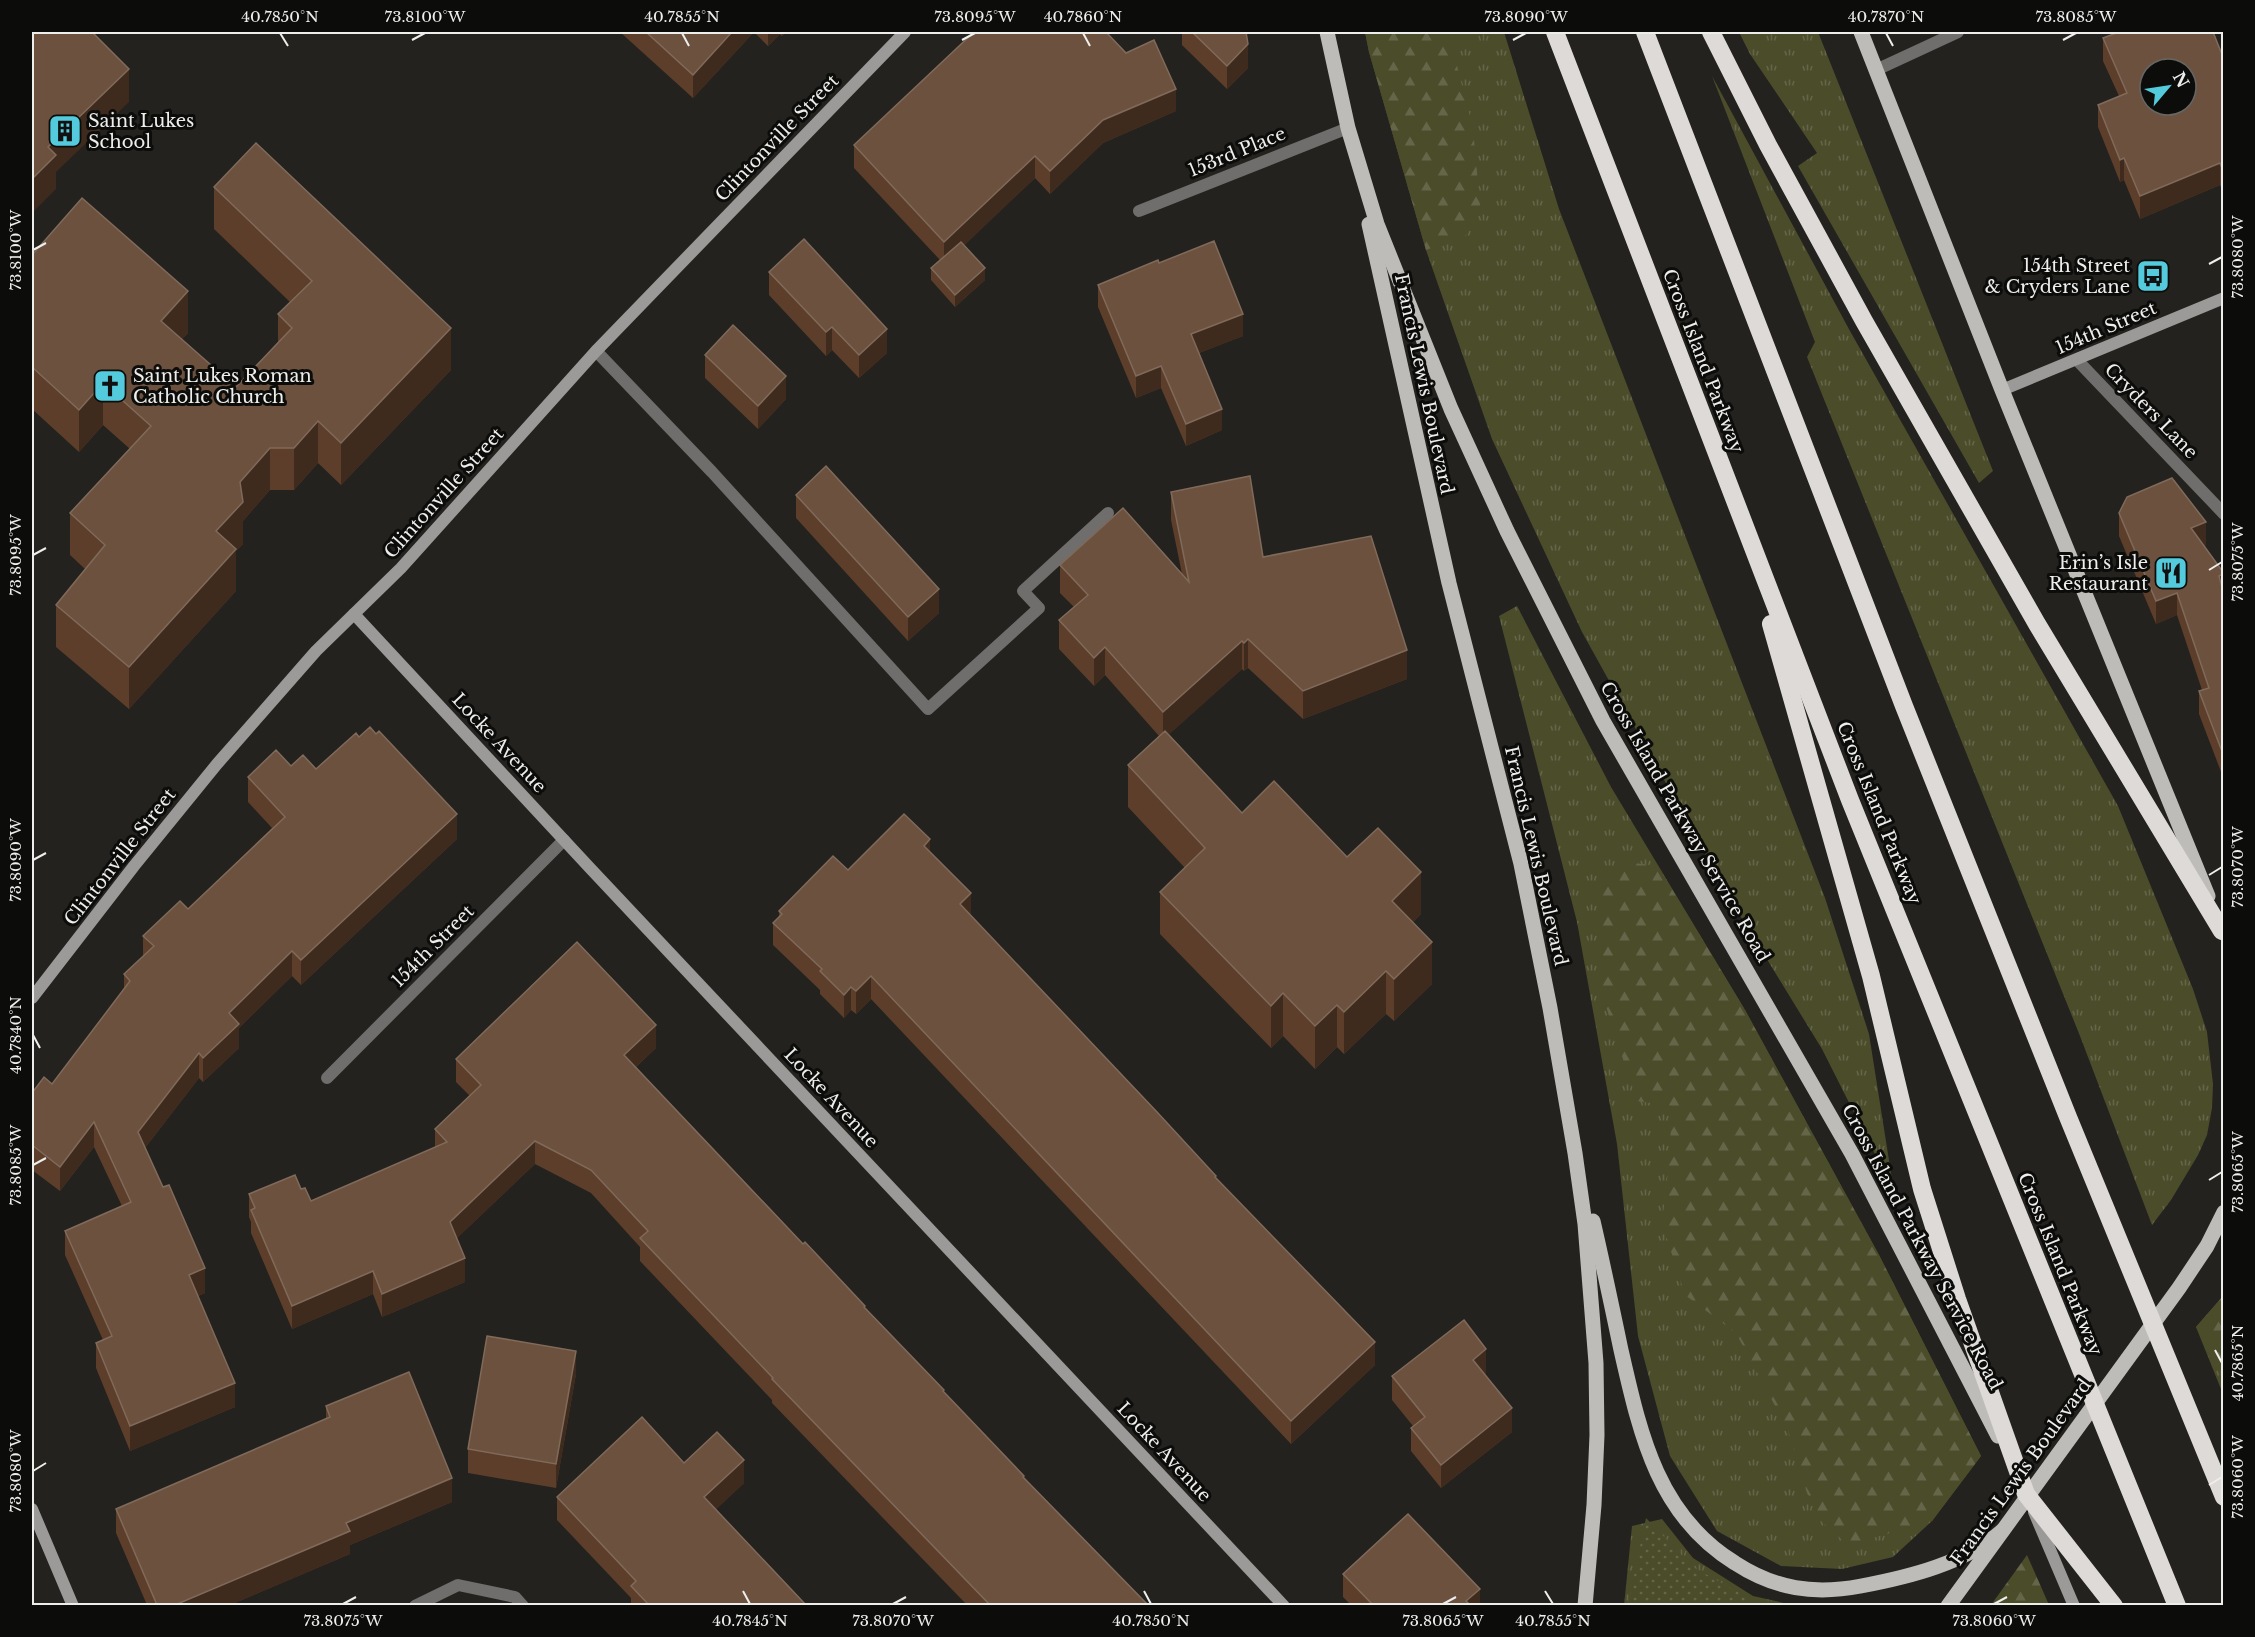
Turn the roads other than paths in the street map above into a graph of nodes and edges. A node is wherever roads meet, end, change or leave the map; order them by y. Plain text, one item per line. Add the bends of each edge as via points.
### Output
1 (905, 32) edge
2 (1327, 32) edge
3 (1555, 32) edge
4 (1645, 32) edge
5 (1711, 32) edge
6 (1861, 32) edge
7 (1958, 32) edge
8 (1876, 70) junction
9 (1347, 128) junction
10 (1139, 211) dead end
11 (2223, 298) edge
12 (596, 351) junction
13 (2077, 360) junction
14 (2002, 390) junction
15 (1108, 513) dead end
16 (2223, 514) edge
17 (1741, 518) junction
18 (354, 614) junction
19 (564, 840) junction
20 (2223, 936) edge
21 (32, 998) edge
22 (327, 1078) dead end
23 (1563, 1080) junction
24 (2223, 1212) edge
25 (2026, 1494) junction
26 (2223, 1497) edge
27 (32, 1509) edge
28 (2003, 1530) junction
29 (73, 1605) edge
30 (415, 1605) edge
31 (523, 1605) edge
32 (1284, 1605) edge
33 (1585, 1605) edge
34 (1948, 1605) edge
35 (2074, 1605) edge
36 (2114, 1605) edge
37 (2177, 1605) edge

1 - 12 street, Clintonville Street
2 - 9 main road, Cross Island Parkway Service Road
3 - 17 highway, Cross Island Parkway
4 - 26 highway via 1913,727
5 - 20 highway via 1876,341 2037,624
6 - 8 main road
7 - 8 street
8 - 14 main road
9 - 10 street, 153rd Place
9 - 23 main road, Francis Lewis Boulevard via 1449,584 1521,864
9 - 25 main road, Cross Island Parkway Service Road via 1399,282 1451,410 1517,550 1629,767 1852,1154 1968,1374
11 - 13 street, 154th Street
12 - 15 street via 928,708 1039,608 1023,591
12 - 18 street, Clintonville Street via 401,568
13 - 14 street, 154th Street
13 - 16 street, Cryders Lane
14 - 20 main road
17 - 25 highway via 1871,976 1933,1225
17 - 37 highway, Cross Island Parkway via 1942,1028
18 - 19 street, Locke Avenue
18 - 21 street, Clintonville Street via 316,651 217,764
19 - 22 street, 154th Street
19 - 32 street, Locke Avenue
23 - 28 main road via 1638,1421 1667,1492 1696,1533 1724,1557 1770,1582 1802,1590 1824,1590 1876,1583 1925,1570 1978,1547
23 - 33 main road, Francis Lewis Boulevard via 1586,1224 1596,1363 1594,1505
24 - 28 main road, Francis Lewis Boulevard via 2180,1288
25 - 35 street, Cross Island Parkway Service Road
25 - 36 highway
27 - 29 street
28 - 34 main road, Francis Lewis Boulevard
30 - 31 street via 458,1585 515,1596

